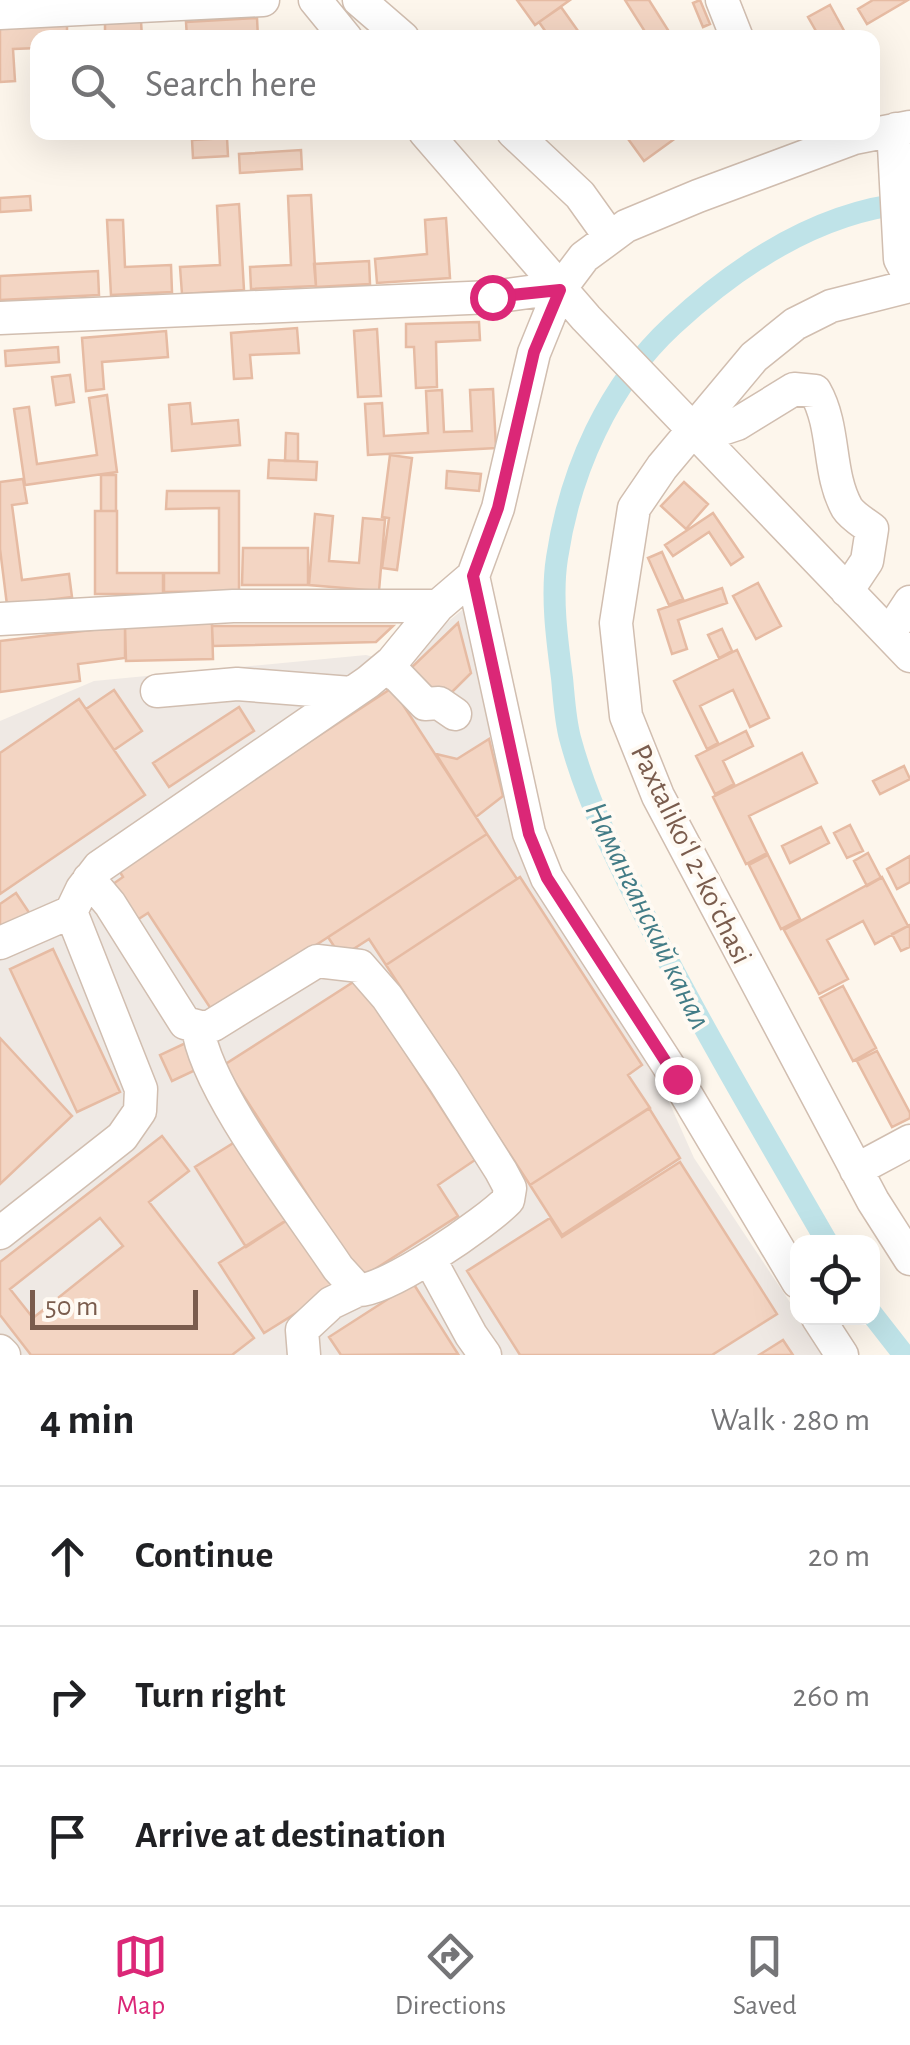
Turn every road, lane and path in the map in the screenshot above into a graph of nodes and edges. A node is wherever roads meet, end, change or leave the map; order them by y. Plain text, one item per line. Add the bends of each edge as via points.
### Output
1 (263, 0) edge
2 (315, 0) edge
3 (360, 0) edge
4 (722, 0) edge
5 (0, 13) edge
6 (339, 30) edge
7 (393, 30) edge
8 (735, 30) edge
9 (900, 134) edge
10 (432, 140) edge
11 (838, 140) edge
12 (784, 147) edge
13 (550, 148) edge
14 (610, 237) junction
15 (907, 274) edge
16 (559, 289) junction
17 (0, 318) edge
18 (695, 433) junction
19 (473, 576) junction
20 (847, 591) junction
21 (910, 602) edge
22 (438, 606) junction
23 (0, 619) edge
24 (899, 645) edge
25 (385, 668) junction
26 (157, 691) dead end
27 (351, 694) junction
28 (455, 714) dead end
29 (89, 880) junction
30 (70, 912) junction
31 (0, 943) edge
32 (198, 1027) junction
33 (910, 1141) edge
34 (856, 1170) junction
35 (0, 1233) edge
36 (429, 1258) junction
37 (910, 1258) edge
38 (790, 1269) edge
39 (358, 1290) junction
40 (823, 1325) edge
41 (304, 1355) edge
42 (485, 1355) edge
43 (842, 1355) edge

1 - 5 street
2 - 6 street
3 - 7 street
4 - 8 street
9 - 15 street
10 - 16 street
11 - 12 street
12 - 14 street
13 - 14 street
14 - 16 street
15 - 18 street, Paxtalikoʻl 2-koʻchasi via 795,324 754,357
16 - 17 street
16 - 18 street
16 - 19 street via 534,352 498,508
18 - 20 street
18 - 20 street via 737,424 794,389 815,391 826,410 848,510 872,529 866,561
18 - 34 street, Paxtalikoʻl 2-koʻchasi via 634,508 616,623 626,716 658,796
19 - 22 street
19 - 38 street via 529,834 547,878
20 - 24 street
21 - 24 street
22 - 23 street via 233,606
22 - 25 street
25 - 27 street
25 - 28 street via 425,704 440,703
26 - 27 street via 236,684
27 - 29 street
29 - 30 street
29 - 32 street via 176,1013
30 - 31 street
30 - 35 street via 141,1088 140,1111 122,1137
32 - 36 street via 213,1026 317,961 360,966 406,1024 510,1188 500,1208
32 - 39 street via 200,1047 227,1099
33 - 34 street
34 - 37 street, Paxtalikoʻl 2-koʻchasi
36 - 39 street via 371,1291
36 - 42 street
39 - 41 street via 302,1330
40 - 43 street

